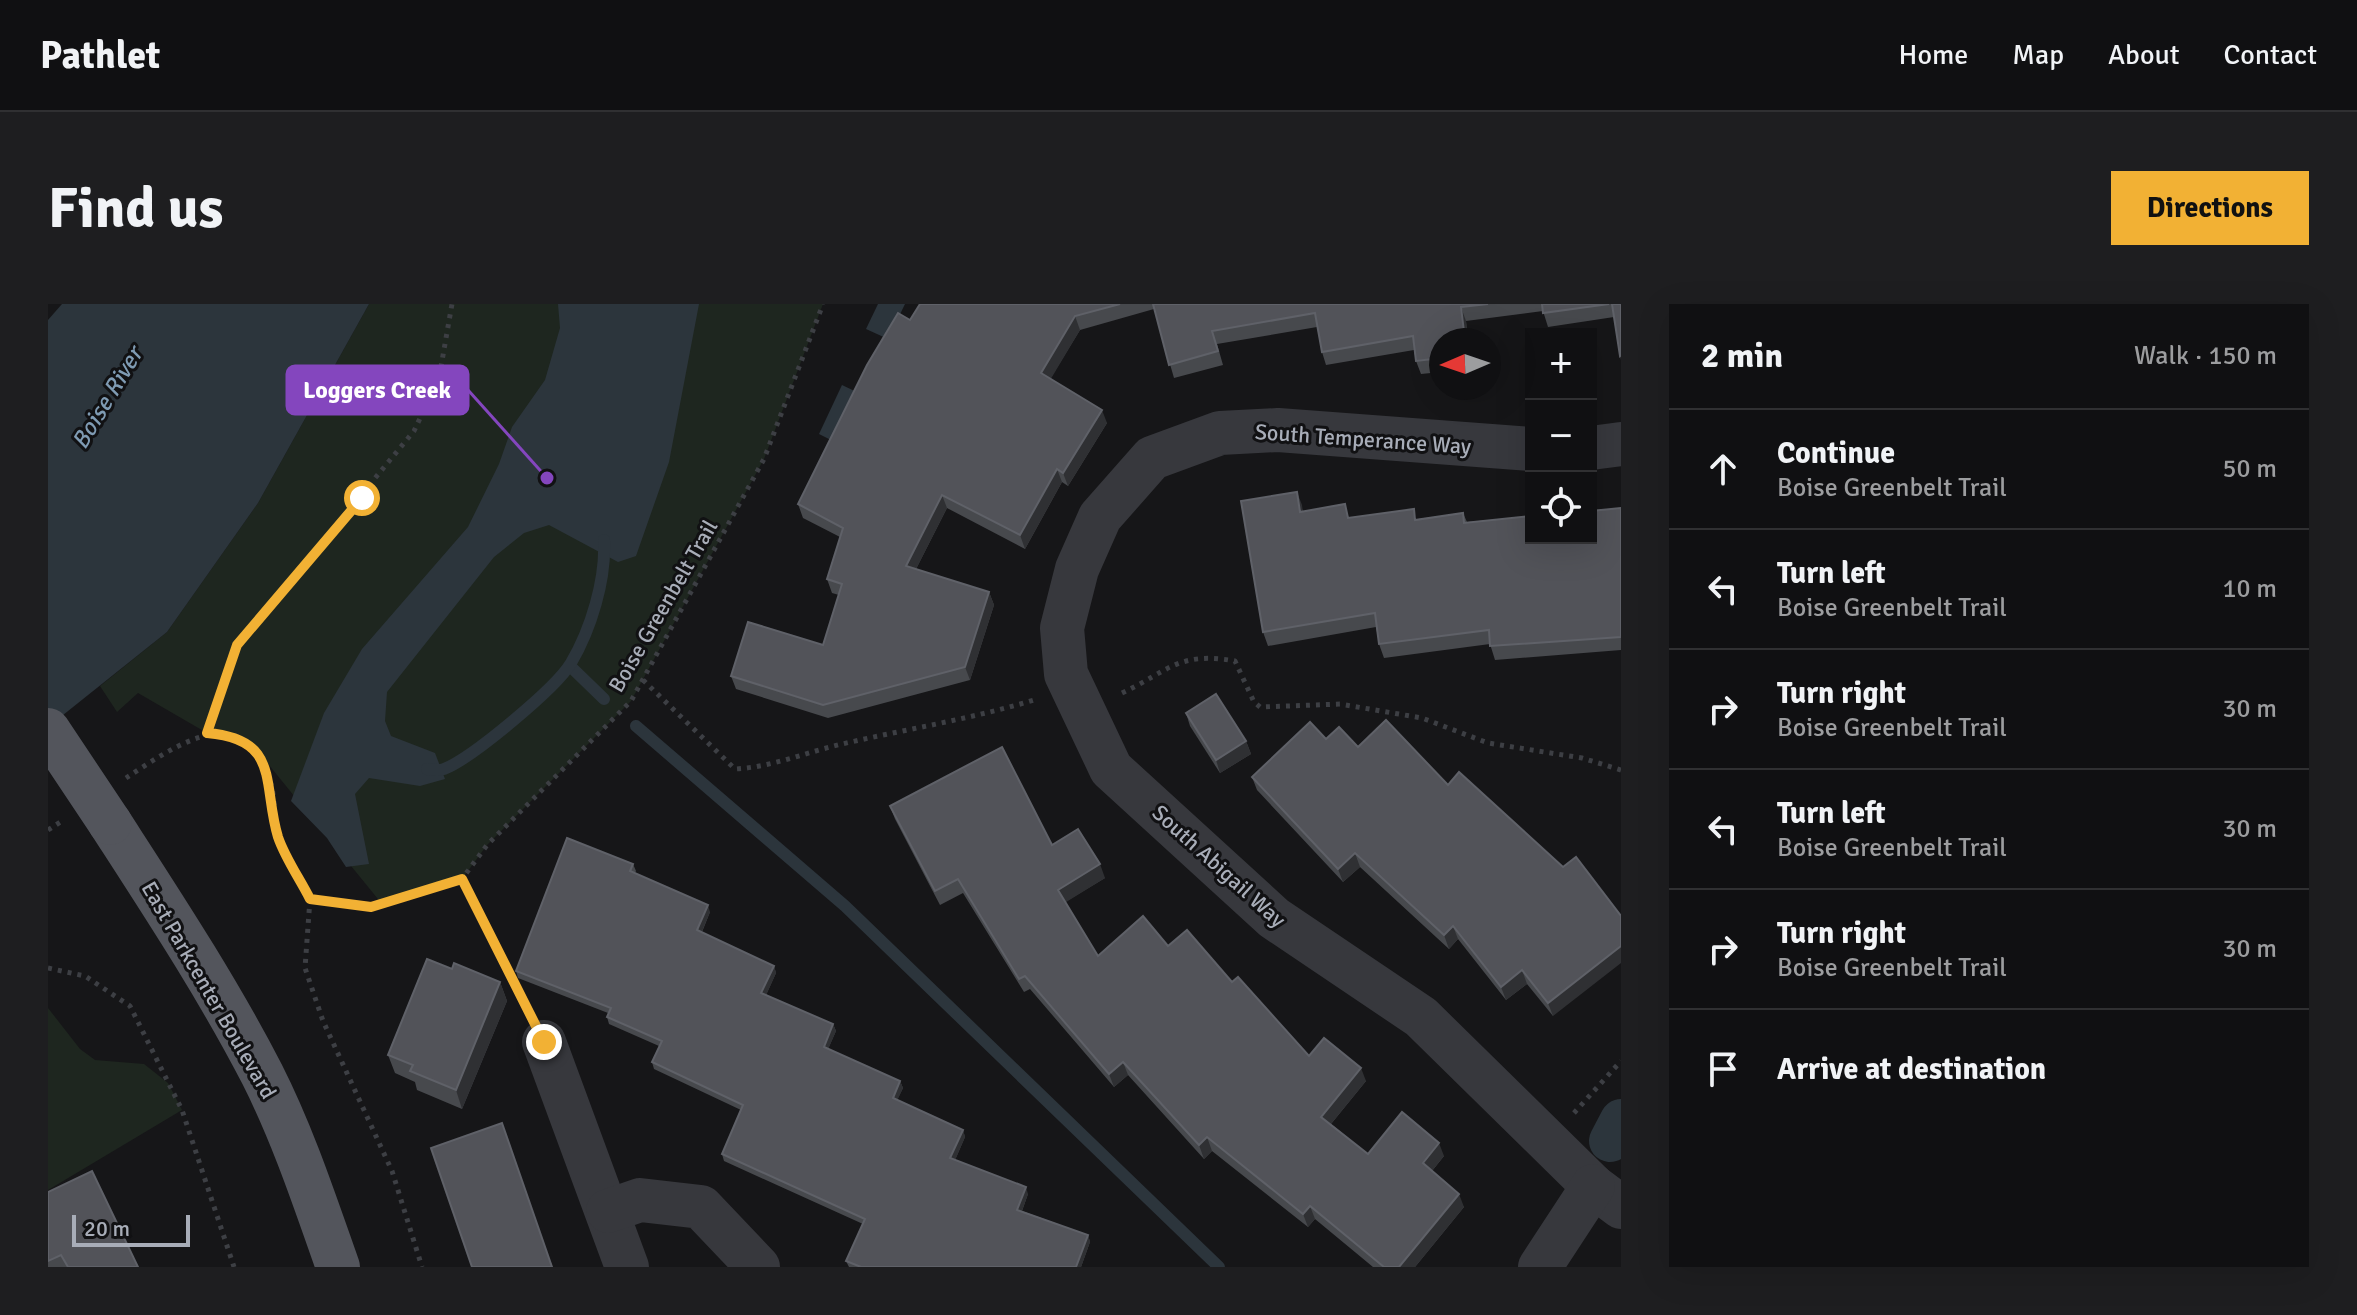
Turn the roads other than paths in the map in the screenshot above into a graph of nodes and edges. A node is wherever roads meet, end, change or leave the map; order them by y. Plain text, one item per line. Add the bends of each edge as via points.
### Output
1 (1621, 444) edge
2 (1597, 447) edge
3 (1525, 449) edge
4 (1152, 458) joint
5 (48, 730) edge
6 (544, 1042) road end
7 (1607, 1196) edge
8 (608, 1211) junction
9 (338, 1267) edge
10 (627, 1267) edge
11 (758, 1267) edge
12 (1540, 1267) edge

1 - 2 street
3 - 4 street, South Temperance Way via 1278,430 1220,433
4 - 7 street, South Abigail Way via 1100,517 1077,569 1062,628 1066,674 1111,769 1274,918 1421,1017
5 - 9 main road, East Parkcenter Boulevard, bridge via 198,961 262,1075
6 - 8 street
7 - 12 street
8 - 10 street
8 - 11 street via 640,1200 701,1207

